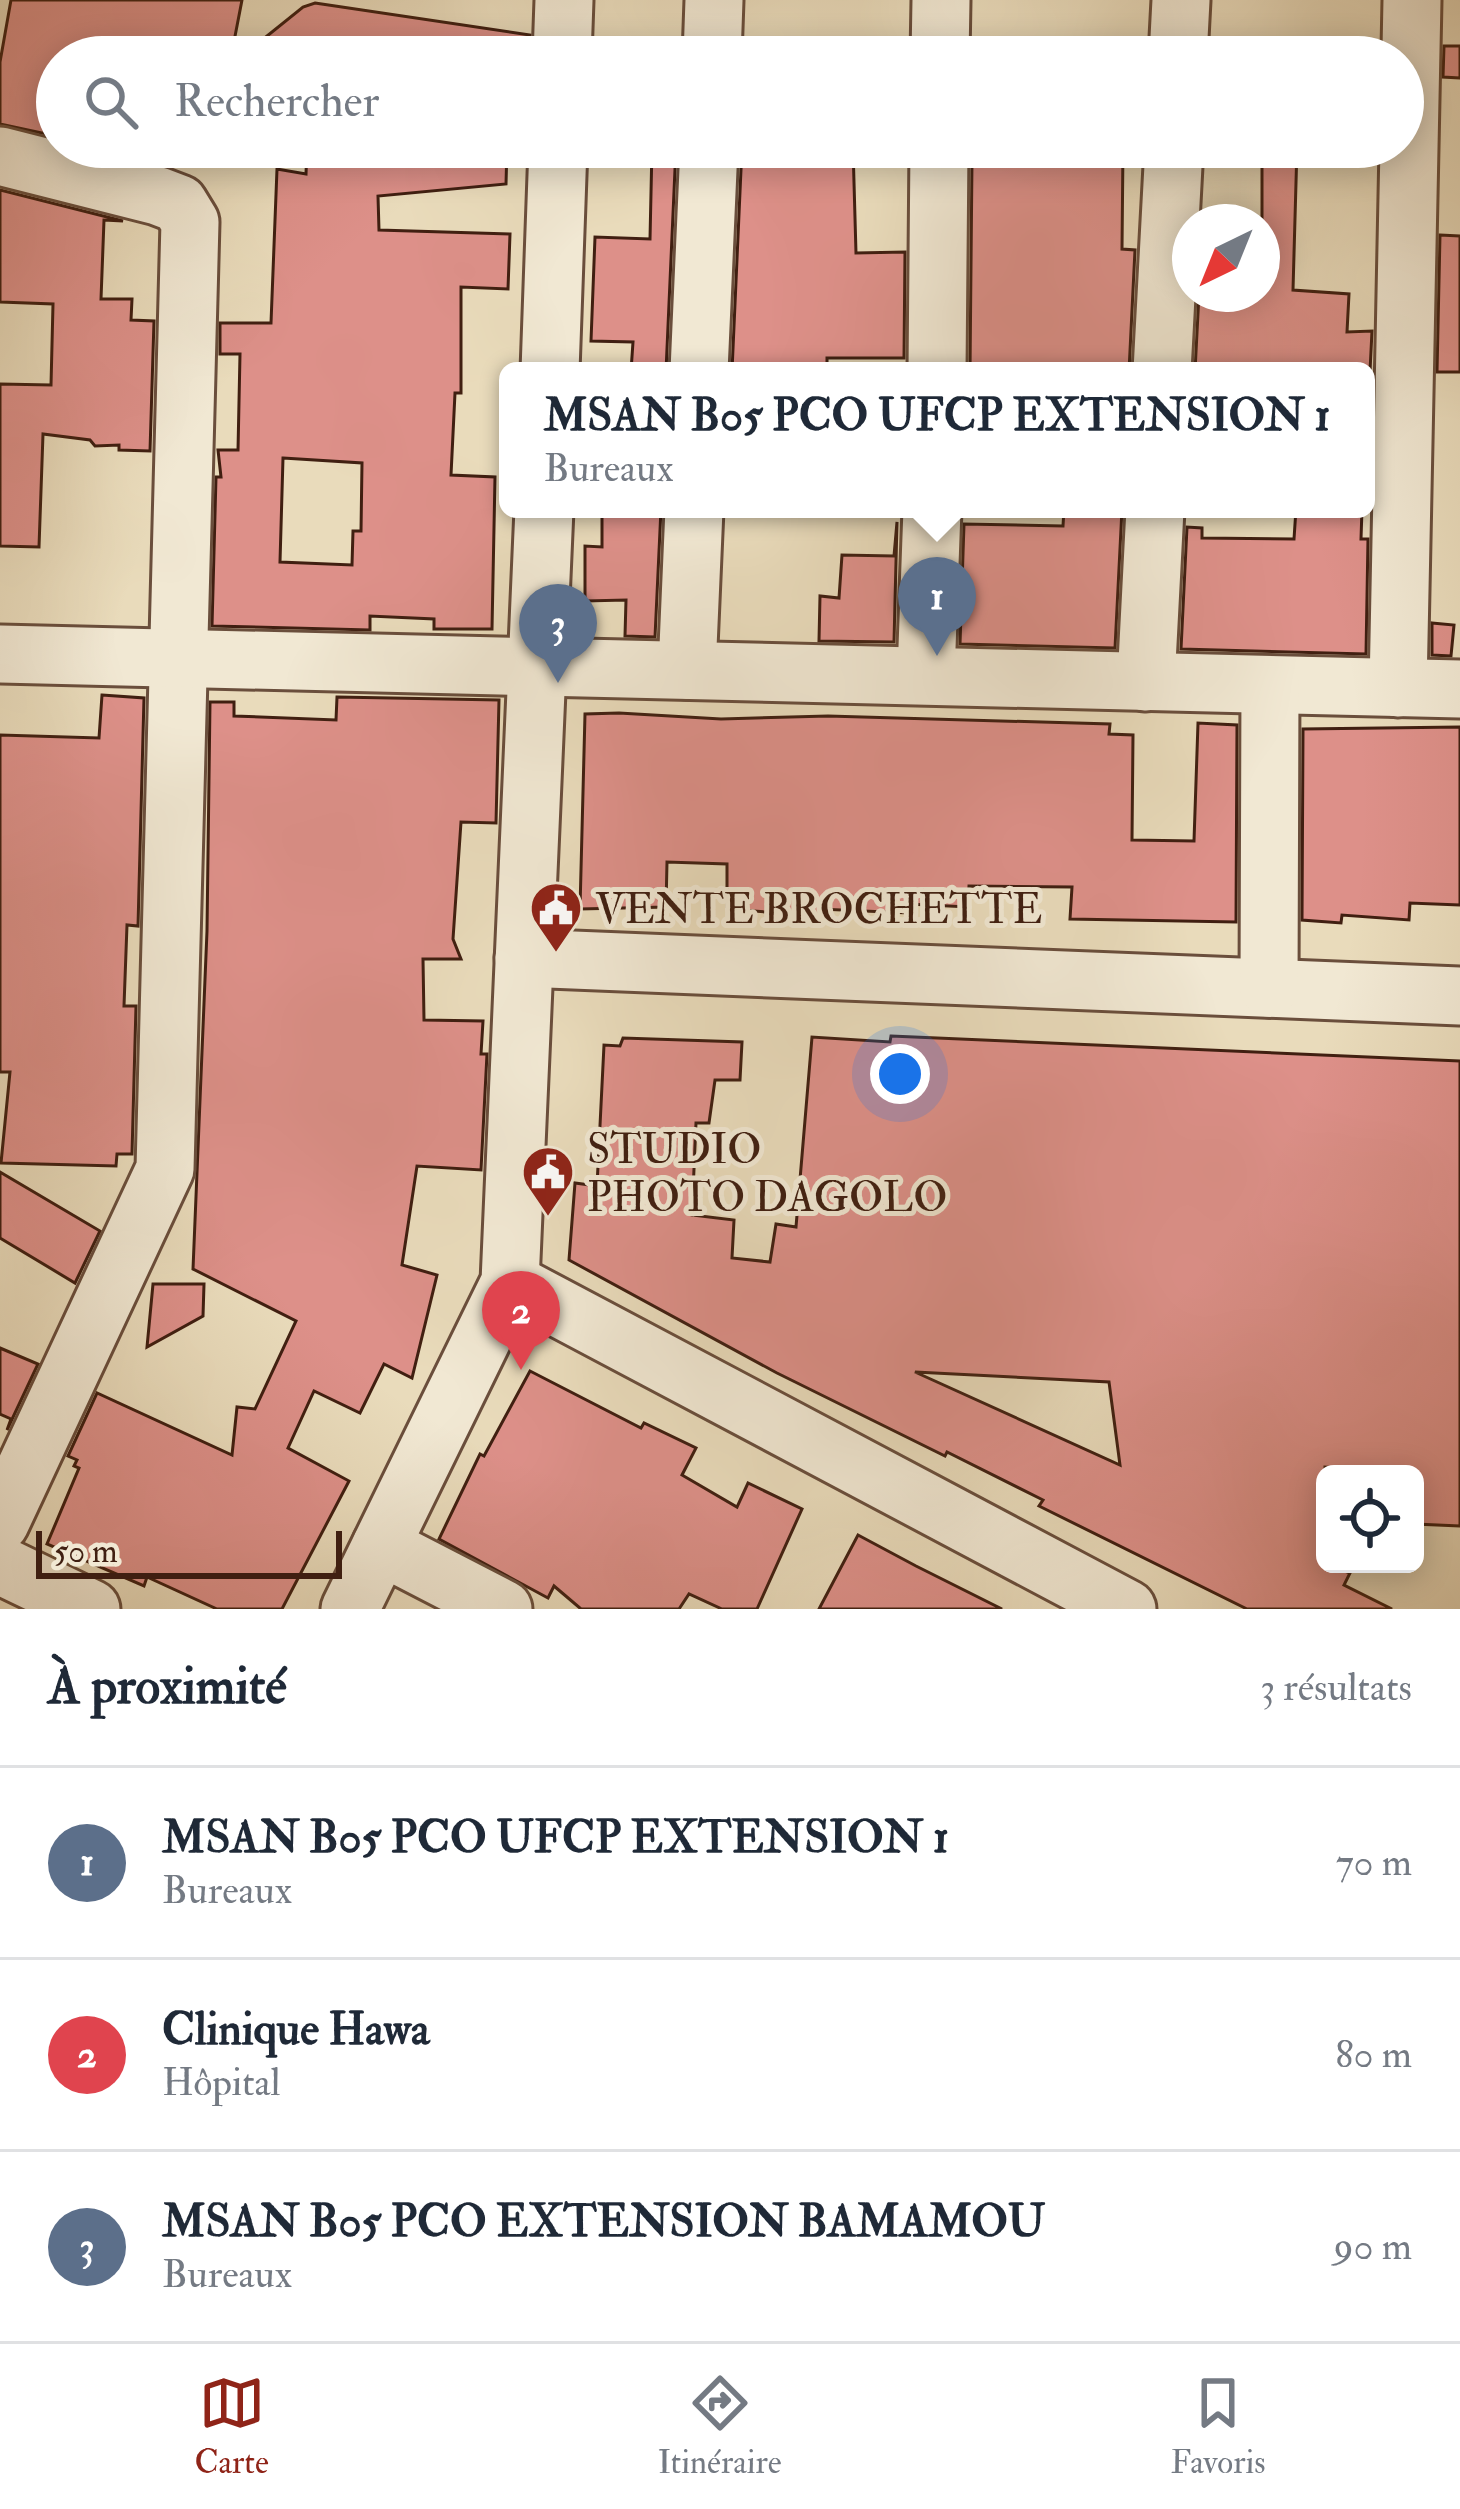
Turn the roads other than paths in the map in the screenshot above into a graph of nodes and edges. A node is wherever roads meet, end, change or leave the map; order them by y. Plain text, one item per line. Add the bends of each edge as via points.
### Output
1 (564, 0) edge
2 (714, 0) edge
3 (941, 0) edge
4 (1181, 0) edge
5 (1412, 0) edge
6 (563, 36) edge
7 (713, 36) edge
8 (940, 36) edge
9 (1179, 36) edge
10 (1411, 36) edge
11 (0, 156) edge
12 (36, 165) edge
13 (47, 168) edge
14 (557, 168) edge
15 (708, 168) edge
16 (939, 168) edge
17 (1173, 168) edge
18 (1409, 168) edge
19 (550, 362) edge
20 (700, 362) edge
21 (937, 362) edge
22 (1162, 362) edge
23 (544, 518) edge
24 (694, 518) edge
25 (932, 518) edge
26 (1155, 518) edge
27 (0, 654) edge
28 (181, 658) junction
29 (538, 667) junction
30 (687, 670) junction
31 (926, 675) junction
32 (1146, 682) junction
33 (1270, 685) junction
34 (1398, 688) junction
35 (1460, 689) edge
36 (524, 958) junction
37 (1269, 988) junction
38 (1460, 996) edge
39 (510, 1282) junction
40 (0, 1523) edge
41 (381, 1546) junction
42 (0, 1565) edge
43 (1113, 1606) edge
44 (91, 1609) edge
45 (350, 1609) edge
46 (503, 1609) edge

1 - 6 street
2 - 7 street
3 - 8 street
4 - 9 street
5 - 10 street
11 - 12 street
13 - 28 street via 158,196 179,204 190,222
14 - 19 street
15 - 20 street
16 - 21 street
17 - 22 street
18 - 34 street
23 - 29 street
24 - 30 street
25 - 31 street
26 - 32 street
27 - 28 street
28 - 29 street
28 - 40 street via 165,1168
29 - 30 street
29 - 36 street
30 - 31 street
31 - 32 street
32 - 33 street
33 - 34 street
33 - 37 street
34 - 35 street
36 - 37 street
36 - 39 street
37 - 38 street
39 - 41 street
39 - 43 street
41 - 45 street
41 - 46 street
42 - 44 street

